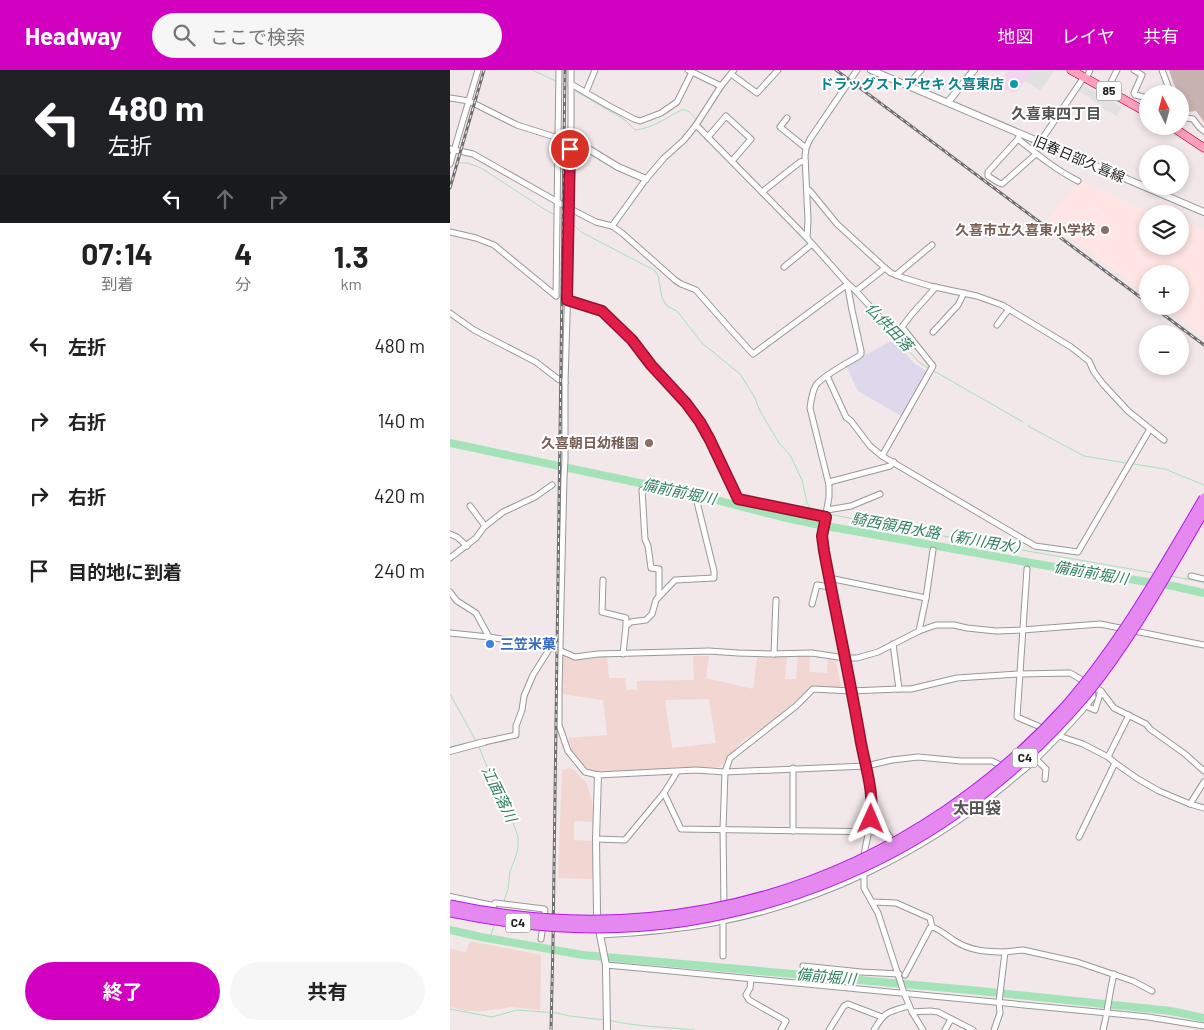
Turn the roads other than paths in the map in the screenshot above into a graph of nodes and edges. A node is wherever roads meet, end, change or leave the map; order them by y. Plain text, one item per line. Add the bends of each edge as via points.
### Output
1 (478, 70) edge
2 (560, 70) edge
3 (571, 70) edge
4 (595, 70) edge
5 (778, 70) edge
6 (857, 70) edge
7 (871, 70) edge
8 (920, 70) edge
9 (974, 70) edge
10 (1071, 70) edge
11 (1090, 70) edge
12 (1117, 70) edge
13 (1134, 70) edge
14 (1162, 70) edge
15 (690, 71) edge
16 (732, 72) edge
17 (1085, 78) junction
18 (571, 84) junction
19 (1168, 85) edge
20 (721, 86) junction
21 (907, 86) junction
22 (1106, 90) junction
23 (586, 92) junction
24 (1139, 96) joint
25 (450, 98) edge
26 (469, 101) junction
27 (948, 102) junction
28 (1134, 105) junction
29 (1139, 108) edge
30 (787, 118) dead end
31 (1189, 120) edge
32 (696, 125) junction
33 (1204, 131) edge
34 (1189, 134) edge
35 (1019, 136) junction
36 (708, 137) junction
37 (558, 138) junction
38 (1040, 142) junction
39 (573, 144) junction
40 (806, 148) junction
41 (1204, 148) edge
42 (452, 149) edge
43 (1036, 154) junction
44 (732, 161) junction
45 (805, 161) junction
46 (451, 162) edge
47 (646, 179) junction
48 (1078, 181) dead end
49 (807, 189) junction
50 (762, 192) junction
51 (556, 201) junction
52 (568, 207) junction
53 (1204, 212) edge
54 (612, 226) junction
55 (450, 232) edge
56 (807, 238) junction
57 (812, 244) junction
58 (932, 245) dead end
59 (784, 267) dead end
60 (885, 268) junction
61 (896, 275) junction
62 (847, 284) junction
63 (936, 287) junction
64 (856, 291) junction
65 (964, 293) junction
66 (567, 300) junction
67 (1009, 309) junction
68 (450, 313) edge
69 (997, 325) dead end
70 (902, 327) junction
71 (933, 332) dead end
72 (827, 376) junction
73 (565, 383) junction
74 (1150, 429) junction
75 (1164, 440) dead end
76 (882, 456) junction
77 (894, 462) junction
78 (829, 482) junction
79 (552, 485) dead end
80 (642, 490) dead end
81 (880, 494) dead end
82 (1204, 498) edge
83 (697, 502) dead end
84 (470, 506) dead end
85 (827, 510) junction
86 (1204, 511) edge
87 (826, 517) junction
88 (485, 526) junction
89 (450, 534) edge
90 (467, 546) junction
91 (933, 550) dead end
92 (450, 558) edge
93 (1027, 569) dead end
94 (1191, 576) dead end
95 (829, 578) junction
96 (1204, 579) edge
97 (603, 580) dead end
98 (831, 587) junction
99 (450, 592) edge
100 (659, 597) junction
101 (926, 598) junction
102 (776, 600) dead end
103 (812, 604) dead end
104 (626, 626) junction
105 (1022, 630) junction
106 (919, 631) junction
107 (450, 633) edge
108 (489, 637) junction
109 (893, 644) junction
110 (1204, 645) edge
111 (550, 648) junction
112 (560, 651) junction
113 (623, 654) junction
114 (774, 654) junction
115 (845, 658) junction
116 (1020, 674) junction
117 (1092, 686) junction
118 (899, 689) junction
119 (851, 691) junction
120 (1101, 691) junction
121 (1086, 706) junction
122 (1129, 716) junction
123 (1059, 736) junction
124 (480, 743) joint
125 (450, 751) edge
126 (1006, 757) dead end
127 (1108, 757) junction
128 (1035, 760) junction
129 (1115, 763) junction
130 (998, 764) dead end
131 (866, 766) junction
132 (793, 768) junction
133 (1204, 771) edge
134 (677, 772) junction
135 (725, 772) junction
136 (598, 775) junction
137 (1045, 779) dead end
138 (1204, 782) edge
139 (664, 793) junction
140 (1190, 804) junction
141 (1204, 808) edge
142 (913, 826) dead end
143 (723, 829) junction
144 (793, 831) junction
145 (869, 832) junction
146 (1079, 837) dead end
147 (890, 838) dead end
148 (596, 839) junction
149 (923, 842) junction
150 (864, 874) junction
151 (781, 884) dead end
152 (450, 897) edge
153 (872, 902) junction
154 (450, 905) edge
155 (493, 906) junction
156 (774, 908) junction
157 (450, 912) edge
158 (723, 921) junction
159 (487, 926) dead end
160 (932, 927) junction
161 (600, 935) junction
162 (541, 938) dead end
163 (1005, 952) junction
164 (722, 956) dead end
165 (606, 965) junction
166 (803, 966) dead end
167 (898, 974) junction
168 (1114, 974) junction
169 (905, 975) dead end
170 (752, 979) junction
171 (1152, 991) dead end
172 (904, 993) junction
173 (999, 1002) junction
174 (909, 1006) junction
175 (912, 1012) junction
176 (1108, 1013) junction
177 (882, 1017) junction
178 (951, 1019) junction
179 (607, 1024) edge
180 (1204, 1026) edge
181 (781, 1030) edge
182 (829, 1030) edge
183 (874, 1030) edge
184 (923, 1030) edge
185 (944, 1030) edge
186 (973, 1030) edge
187 (994, 1030) edge
188 (1103, 1030) edge

1 - 26 street
2 - 37 street
3 - 18 street
4 - 23 street
5 - 16 street via 757,93
6 - 40 street
7 - 21 street, 旧春日部久喜線
8 - 21 street
9 - 27 street
10 - 17 main road, 85
11 - 17 street
12 - 22 street
13 - 24 street via 1142,75 1134,93
14 - 19 street
15 - 20 street
15 - 23 street via 677,102 640,121
16 - 20 street
17 - 22 main road, 85
17 - 38 street
18 - 23 street
18 - 39 street
20 - 32 street
21 - 27 street, 旧春日部久喜線
22 - 28 main road, 85
24 - 28 street
25 - 26 street
26 - 37 street via 517,125
26 - 42 street
27 - 35 street, 旧春日部久喜線
28 - 29 main road, 85
30 - 40 street via 780,126
31 - 33 street via 1193,119
32 - 36 street
32 - 47 street
34 - 41 main road
35 - 38 street, 旧春日部久喜線
35 - 43 street
35 - 43 street via 988,176 1002,184
36 - 44 street
36 - 44 street via 726,116 751,139
37 - 51 street
38 - 53 street, 旧春日部久喜線
39 - 47 street via 582,145 618,167
39 - 52 street via 570,149
40 - 45 street
42 - 46 street
42 - 51 street via 473,154
43 - 48 street
44 - 50 street
45 - 49 street
45 - 50 street
47 - 54 street
49 - 56 street
49 - 60 street via 837,224
50 - 56 street
51 - 52 street
51 - 55 street via 556,296 494,245
52 - 54 street via 596,222
52 - 66 street
54 - 62 street via 674,280 696,290 753,354
56 - 57 street
57 - 59 street
57 - 62 street
58 - 61 street
60 - 61 street
60 - 64 street
61 - 63 street
62 - 64 street
62 - 72 street via 861,354
63 - 65 street
63 - 70 street
64 - 70 street via 894,333
65 - 67 street
65 - 71 street via 958,305
66 - 73 street
66 - 87 street via 602,311 632,340 700,422 738,499
67 - 69 street
67 - 74 street via 1071,346 1089,361 1103,384
68 - 73 street via 474,330 536,362
70 - 76 street via 933,366
72 - 76 street via 846,417
72 - 78 street via 816,386 810,408
73 - 112 street
74 - 75 street
74 - 77 street via 1078,552 1035,546
76 - 77 street
77 - 78 street via 890,466
78 - 85 street
79 - 88 street via 503,512
80 - 100 street via 645,539 651,568 659,569
81 - 85 street via 851,506
82 - 154 highway, C4, bridge via 1119,637 1063,709 1025,748 962,800 869,856 768,896 673,915 564,920
83 - 100 street via 714,578 675,580
84 - 88 street
85 - 87 street
86 - 157 highway, C4, bridge via 1137,624 1069,714 1001,780 903,848 796,894 682,922 625,927 563,927 496,921
87 - 95 street via 824,551
88 - 90 street
89 - 90 street
90 - 92 street
91 - 101 street
93 - 105 street
94 - 96 street
95 - 98 street
95 - 101 street
97 - 104 street via 602,612 626,618
98 - 103 street via 817,585
98 - 115 street
99 - 108 street via 457,601 476,613
100 - 104 street via 646,620
101 - 106 street
102 - 114 street
104 - 113 street
105 - 106 street via 996,631 954,625
105 - 110 street via 1100,624
105 - 116 street
106 - 109 street
107 - 108 street
108 - 111 street
109 - 115 street via 878,652
109 - 118 street
111 - 112 street
111 - 124 street via 524,696 516,736
112 - 113 street via 575,657
112 - 136 street via 559,726 568,751 585,772
113 - 114 street via 709,651
114 - 115 street via 812,653
115 - 119 street
116 - 117 street via 1070,673
116 - 118 street via 957,678
116 - 123 street via 1017,717
117 - 120 street
117 - 121 street via 1092,697
118 - 119 street
119 - 131 street
119 - 135 street via 813,689 730,758
120 - 121 street via 1095,710
120 - 122 street via 1114,708
121 - 123 street
122 - 127 street
122 - 133 street via 1146,724
123 - 127 street
123 - 128 street
124 - 125 street
126 - 128 street via 1009,760
127 - 129 street
128 - 137 street via 1046,769
128 - 149 street via 972,811
129 - 140 street via 1160,791
129 - 146 street
130 - 131 street via 992,760 918,757
131 - 132 street
131 - 145 street via 872,806
132 - 135 street
132 - 144 street
134 - 135 street
134 - 136 street
134 - 139 street
135 - 143 street
136 - 148 street
138 - 140 street
139 - 143 street via 681,829
139 - 148 street via 625,840
140 - 141 street
142 - 149 street
143 - 144 street
143 - 158 street
144 - 145 street
145 - 147 street via 886,832
145 - 150 street via 864,850
148 - 161 street
149 - 150 street
150 - 153 street via 864,888
150 - 156 street
151 - 156 street via 772,897
152 - 155 street
153 - 160 street via 901,905 930,918
153 - 167 street
155 - 159 street
155 - 162 street via 495,903 544,909
156 - 158 street
158 - 161 street
158 - 164 street
160 - 163 street via 972,949
160 - 169 street
161 - 165 street
163 - 168 street via 1023,950
163 - 173 street
165 - 170 street
165 - 179 street
166 - 167 street
167 - 172 street
168 - 171 street
168 - 176 street
170 - 172 street
170 - 181 street via 747,997 786,1021
172 - 173 street
172 - 174 street
173 - 176 street
173 - 187 street via 1000,1012
174 - 175 street
174 - 177 street
175 - 178 street via 938,1012
175 - 184 street
176 - 180 street
176 - 188 street
177 - 182 street via 848,1004
177 - 183 street
178 - 185 street
178 - 186 street

